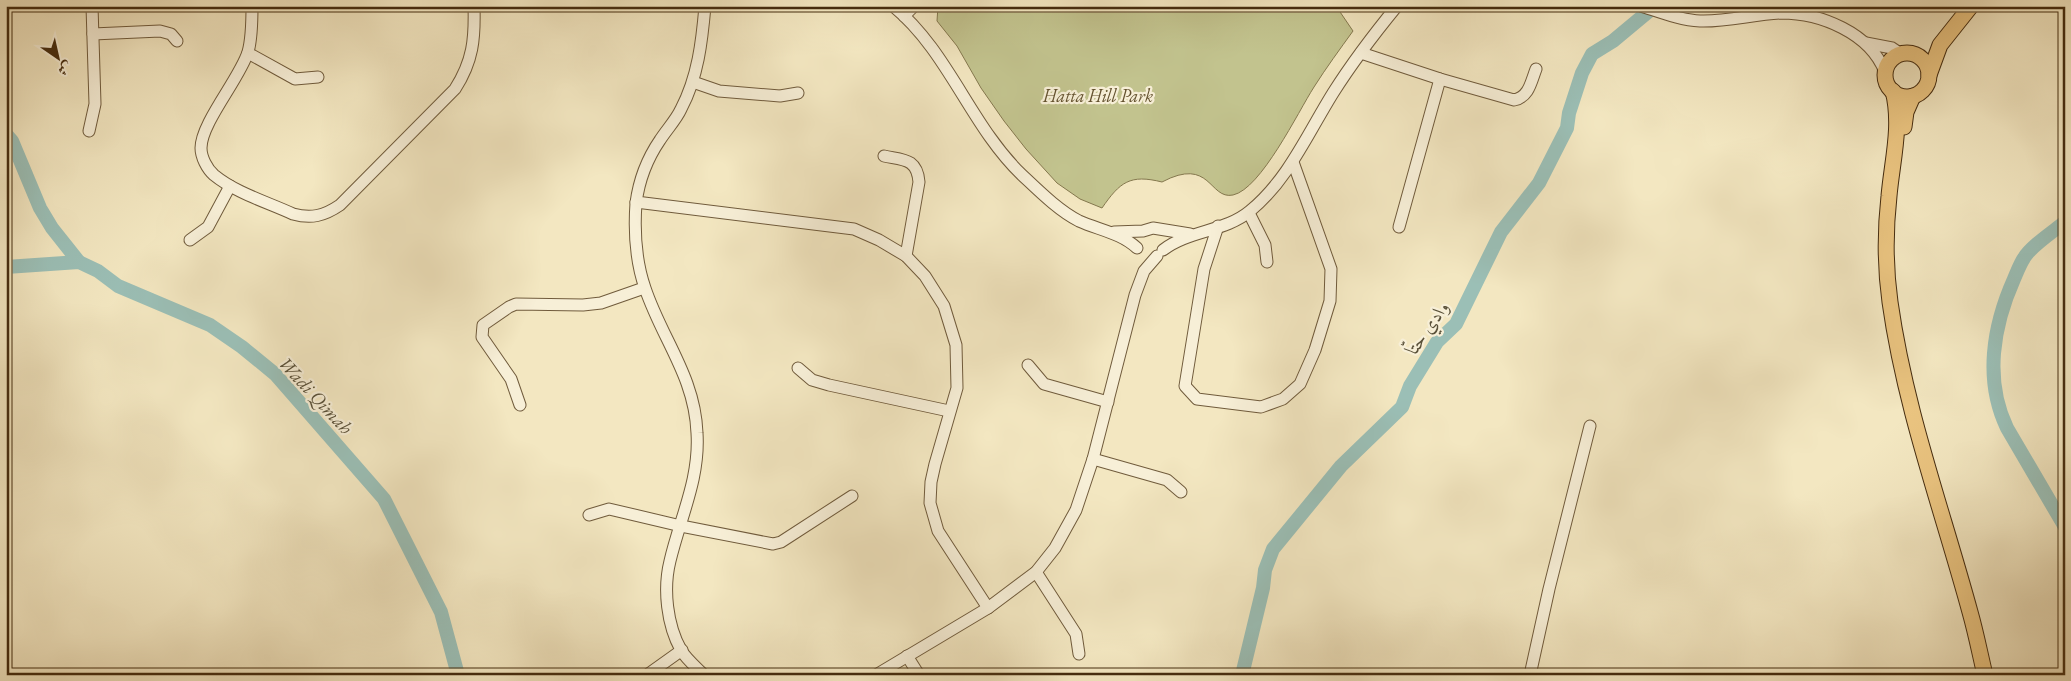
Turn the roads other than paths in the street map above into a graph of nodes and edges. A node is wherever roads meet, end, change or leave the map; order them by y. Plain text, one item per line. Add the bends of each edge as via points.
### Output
1 (92, 6) edge
2 (252, 6) edge
3 (474, 6) edge
4 (705, 6) edge
5 (892, 6) edge
6 (914, 6) edge
7 (1396, 6) edge
8 (1640, 6) edge
9 (1971, 6) edge
10 (904, 16) junction
11 (1952, 30) junction
12 (93, 34) junction
13 (177, 41) dead end
14 (1866, 43) junction
15 (1361, 52) junction
16 (248, 53) junction
17 (1906, 54) junction
18 (1536, 69) dead end
19 (1885, 72) junction
20 (1929, 75) junction
21 (318, 77) dead end
22 (1440, 79) junction
23 (693, 82) junction
24 (1893, 91) junction
25 (798, 93) dead end
26 (1913, 96) junction
27 (88, 131) dead end
28 (884, 156) dead end
29 (1293, 162) junction
30 (230, 186) junction
31 (636, 202) junction
32 (1249, 212) junction
33 (1218, 226) junction
34 (1399, 227) dead end
35 (1157, 230) junction
36 (1143, 231) junction
37 (1112, 233) junction
38 (1193, 234) junction
39 (190, 240) dead end
40 (1138, 250) junction
41 (1160, 253) junction
42 (906, 256) junction
43 (1267, 262) dead end
44 (1144, 271) junction
45 (644, 288) junction
46 (1028, 365) dead end
47 (798, 368) dead end
48 (1108, 402) junction
49 (520, 405) dead end
50 (950, 411) junction
51 (1590, 426) dead end
52 (1092, 459) junction
53 (1181, 492) dead end
54 (852, 496) dead end
55 (589, 515) dead end
56 (681, 526) junction
57 (1036, 572) junction
58 (988, 608) junction
59 (682, 650) junction
60 (1078, 654) dead end
61 (907, 656) junction
62 (647, 675) edge
63 (704, 675) edge
64 (876, 675) edge
65 (919, 675) edge
66 (1530, 675) edge
67 (1985, 675) edge
68 (1995, 675) edge

1 - 12 street
2 - 16 street
3 - 30 street via 472,54 455,89 340,205 323,215 304,217
4 - 23 street
5 - 10 street
6 - 10 street
7 - 15 street
8 - 14 street via 1701,21 1782,13 1803,16 1832,24
9 - 11 main road
10 - 37 street via 930,44 982,127 1021,174 1078,220
11 - 17 main road via 1930,45
11 - 20 main road via 1935,54
12 - 13 street via 166,31
12 - 27 street via 95,104
14 - 17 street
14 - 19 street via 1881,61
15 - 22 street
15 - 29 street
16 - 21 street via 295,79
16 - 30 street via 201,142 205,163 213,174
17 - 19 main road via 1893,58
17 - 20 main road via 1924,61
18 - 22 street via 1527,92 1514,100
19 - 24 main road
20 - 26 main road via 1925,88
22 - 34 street
23 - 25 street via 719,91 780,96
23 - 31 street via 681,110 644,167
24 - 26 main road
24 - 67 main road via 1897,132 1886,234 1887,278 1894,325 1916,430 1971,612
26 - 68 main road via 1905,120 1893,216 1894,278 1901,326 1925,432
28 - 42 street via 908,160 918,174
29 - 32 street via 1272,190
29 - 33 street via 1330,268 1330,301 1315,350 1300,384 1283,399 1261,408 1197,399 1185,386 1204,269
30 - 39 street via 208,227
31 - 42 street via 854,229
31 - 45 street via 635,230
32 - 33 street
32 - 43 street via 1265,246
33 - 38 street
35 - 36 street
35 - 38 street
35 - 41 street via 1166,241
36 - 37 street
36 - 40 street via 1137,238
37 - 40 street via 1130,241
38 - 41 street
40 - 41 street via 1148,257
40 - 44 street via 1143,258
41 - 44 street
42 - 50 street via 925,276 944,306 956,345 958,388
44 - 48 street
45 - 49 street via 601,303 516,304 483,326 484,342 511,379
45 - 56 street via 681,365 694,402 698,433 696,461
46 - 48 street via 1044,384
47 - 50 street via 812,380 829,385
48 - 52 street
50 - 58 street via 931,482 930,503 938,531
51 - 66 street
52 - 53 street via 1168,480
52 - 57 street via 1076,510 1055,548
54 - 56 street via 773,544
55 - 56 street via 609,509
56 - 59 street via 669,563 667,587 668,609
57 - 58 street
57 - 60 street via 1076,634
58 - 61 street
59 - 62 street
59 - 63 street
61 - 64 street
61 - 65 street

